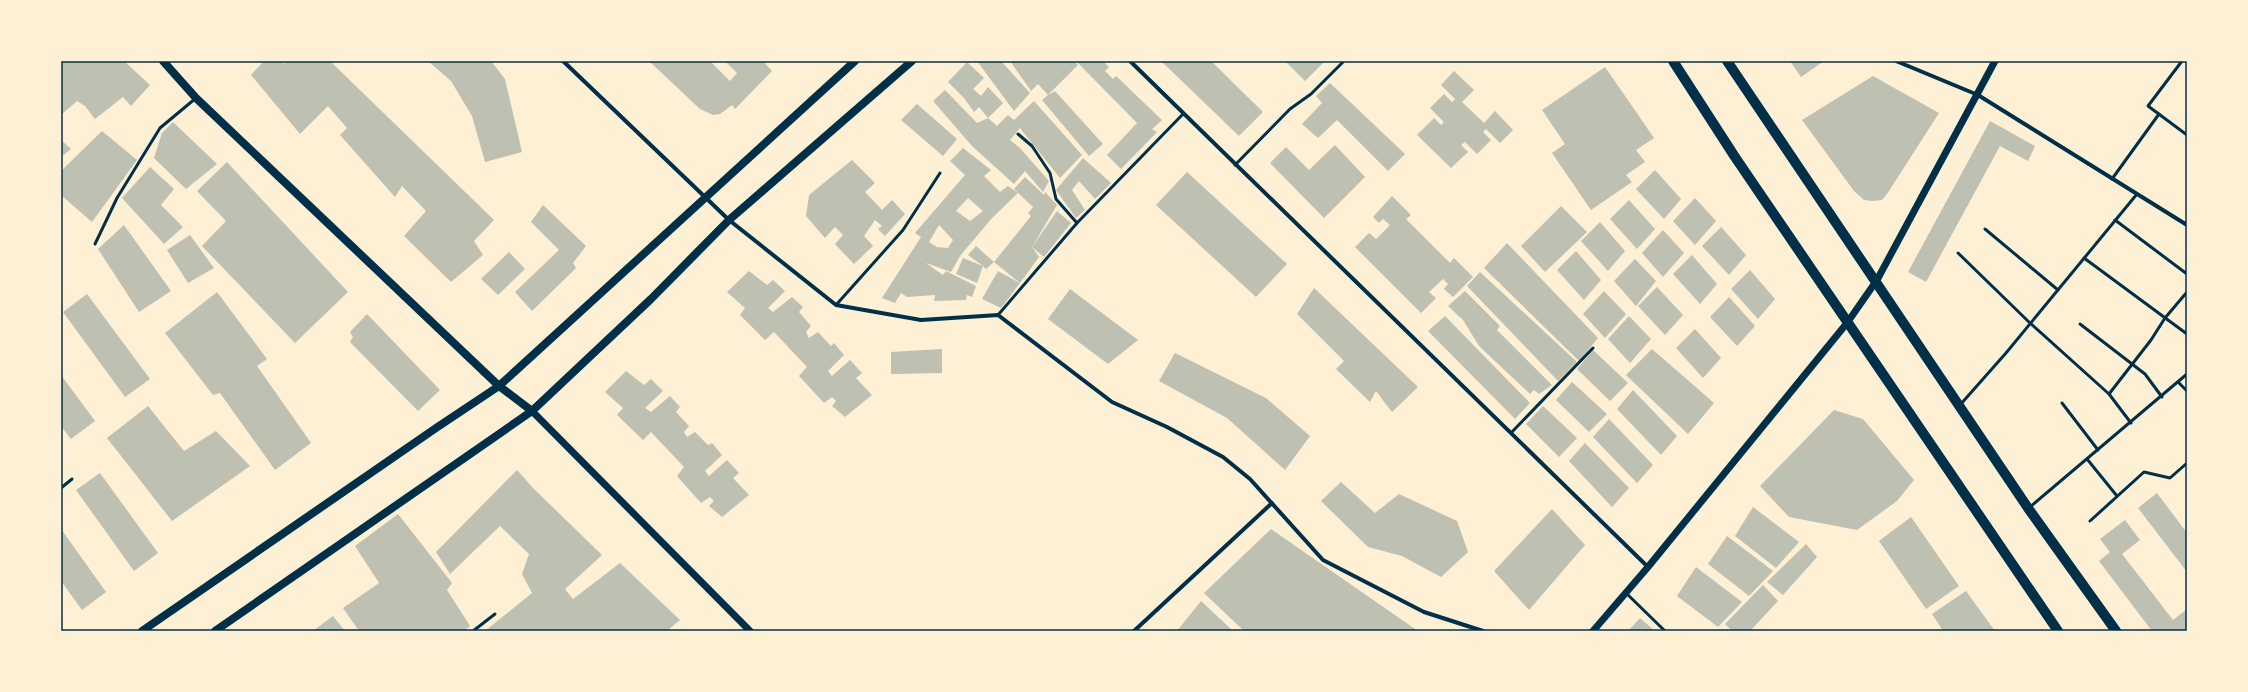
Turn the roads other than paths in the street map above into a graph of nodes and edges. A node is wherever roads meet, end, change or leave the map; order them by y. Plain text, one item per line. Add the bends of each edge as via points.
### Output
1 (163, 61) edge
2 (563, 61) edge
3 (855, 61) edge
4 (912, 61) edge
5 (1130, 61) edge
6 (1342, 61) edge
7 (1673, 61) edge
8 (1727, 61) edge
9 (1896, 61) edge
10 (1995, 61) edge
11 (2182, 61) edge
12 (1978, 95) junction
13 (196, 98) junction
14 (1183, 114) junction
15 (2159, 114) junction
16 (1018, 134) dead end
17 (2187, 134) edge
18 (1236, 165) junction
19 (940, 173) dead end
20 (2112, 179) junction
21 (2137, 194) junction
22 (706, 196) junction
23 (729, 220) junction
24 (2115, 220) junction
25 (1077, 223) junction
26 (2187, 225) edge
27 (1985, 229) dead end
28 (95, 244) dead end
29 (1958, 253) dead end
30 (2084, 258) junction
31 (2187, 274) edge
32 (1877, 280) junction
33 (2058, 290) junction
34 (2187, 292) edge
35 (836, 305) junction
36 (998, 315) junction
37 (2165, 318) junction
38 (1847, 322) junction
39 (2030, 324) junction
40 (2080, 324) dead end
41 (2187, 334) edge
42 (1593, 348) dead end
43 (2132, 364) junction
44 (2187, 374) edge
45 (2178, 383) junction
46 (499, 386) junction
47 (2187, 391) edge
48 (2109, 394) junction
49 (2162, 397) junction
50 (2062, 403) dead end
51 (1960, 405) junction
52 (532, 410) junction
53 (2131, 422) junction
54 (1511, 433) junction
55 (2098, 450) junction
56 (2087, 459) junction
57 (2187, 463) edge
58 (72, 479) dead end
59 (61, 488) edge
60 (2118, 496) junction
61 (1272, 503) junction
62 (2028, 508) junction
63 (2090, 521) dead end
64 (1648, 567) junction
65 (1626, 593) junction
66 (495, 614) dead end
67 (142, 631) edge
68 (215, 631) edge
69 (473, 631) edge
70 (750, 631) edge
71 (1134, 631) edge
72 (1484, 631) edge
73 (1593, 631) edge
74 (1665, 631) edge
75 (2058, 631) edge
76 (2116, 631) edge

1 - 13 main road
2 - 22 street
3 - 22 main road
4 - 23 main road
5 - 14 street
6 - 18 lane via 1311,94 1290,109
7 - 38 main road
8 - 32 main road
9 - 12 street
10 - 12 street
11 - 15 lane via 2148,106
12 - 20 street
12 - 32 street
13 - 28 lane via 160,128 117,198
13 - 46 main road
14 - 18 street
14 - 25 lane
15 - 17 lane
15 - 20 lane
16 - 25 lane via 1032,146 1050,173 1056,200
18 - 54 street
19 - 35 lane via 903,230
20 - 21 street
21 - 24 lane
21 - 26 street
22 - 23 street
22 - 46 main road
23 - 35 street
23 - 52 main road via 651,299
24 - 30 lane
24 - 31 lane
25 - 36 lane
27 - 33 lane
29 - 39 lane
30 - 33 lane
30 - 37 lane
32 - 38 street
32 - 51 main road
33 - 39 lane
34 - 37 lane
35 - 36 street via 921,320
36 - 61 street via 1112,402 1167,427 1223,457 1250,479
37 - 41 lane
37 - 43 lane
38 - 64 street
38 - 75 main road
39 - 48 lane
39 - 51 lane
40 - 43 lane
42 - 54 lane
43 - 48 lane
43 - 49 lane via 2145,374
44 - 45 lane
45 - 47 lane
45 - 49 lane
46 - 52 main road
46 - 67 main road
48 - 53 lane
49 - 53 lane
50 - 55 lane
51 - 62 main road
52 - 68 main road
52 - 70 street
53 - 55 lane
54 - 64 street
55 - 56 lane
56 - 60 lane
56 - 62 lane
57 - 60 lane via 2170,478 2144,472
58 - 59 lane
60 - 63 lane
61 - 71 street
61 - 72 street via 1323,560 1424,612
62 - 76 main road
64 - 65 street
65 - 73 street
65 - 74 lane
66 - 69 lane

